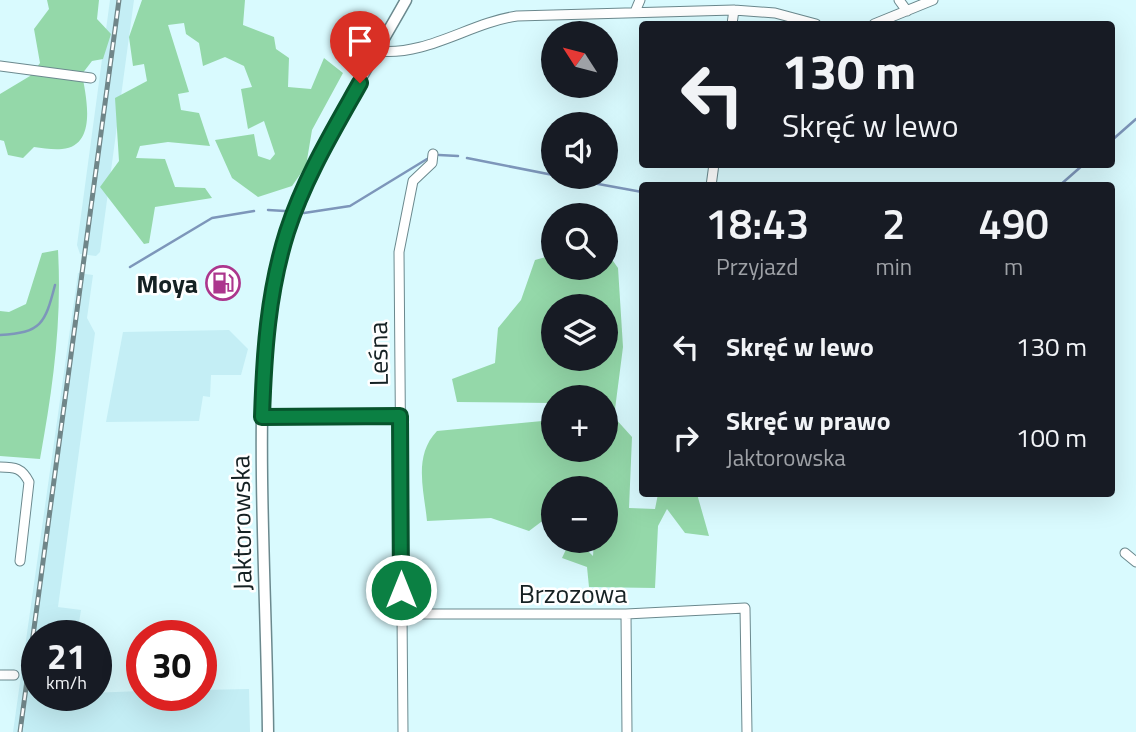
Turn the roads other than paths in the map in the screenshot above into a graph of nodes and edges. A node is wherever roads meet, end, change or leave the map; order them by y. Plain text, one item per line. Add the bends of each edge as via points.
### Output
1 (406, 0) edge
2 (640, 0) edge
3 (899, 0) edge
4 (933, 0) edge
5 (734, 10) junction
6 (907, 11) junction
7 (635, 12) junction
8 (732, 21) edge
9 (805, 21) edge
10 (882, 21) edge
11 (378, 51) junction
12 (0, 66) edge
13 (91, 78) dead end
14 (433, 155) dead end
15 (400, 416) junction
16 (262, 417) junction
17 (0, 467) edge
18 (1125, 553) dead end
19 (20, 561) dead end
20 (1136, 562) edge
21 (401, 614) junction
22 (626, 614) junction
23 (0, 675) edge
24 (14, 675) dead end
25 (268, 732) edge
26 (403, 732) edge
27 (627, 732) edge
28 (747, 732) edge

1 - 11 main road, Jaktorowska
2 - 7 street
3 - 6 street
4 - 6 street
5 - 7 street
5 - 8 street
5 - 9 street
6 - 10 street
7 - 11 street via 509,17 420,47
11 - 16 main road, Jaktorowska via 311,172 287,232 268,320
12 - 13 street
14 - 15 street, Leśna via 432,163 413,181 399,252
15 - 16 street
15 - 21 street, Leśna
16 - 25 main road, Jaktorowska
17 - 19 street via 24,471 29,482
18 - 20 street
21 - 22 street, Brzozowa
21 - 26 street, Leśna
22 - 27 street
22 - 28 street, Brzozowa via 745,608
23 - 24 street

